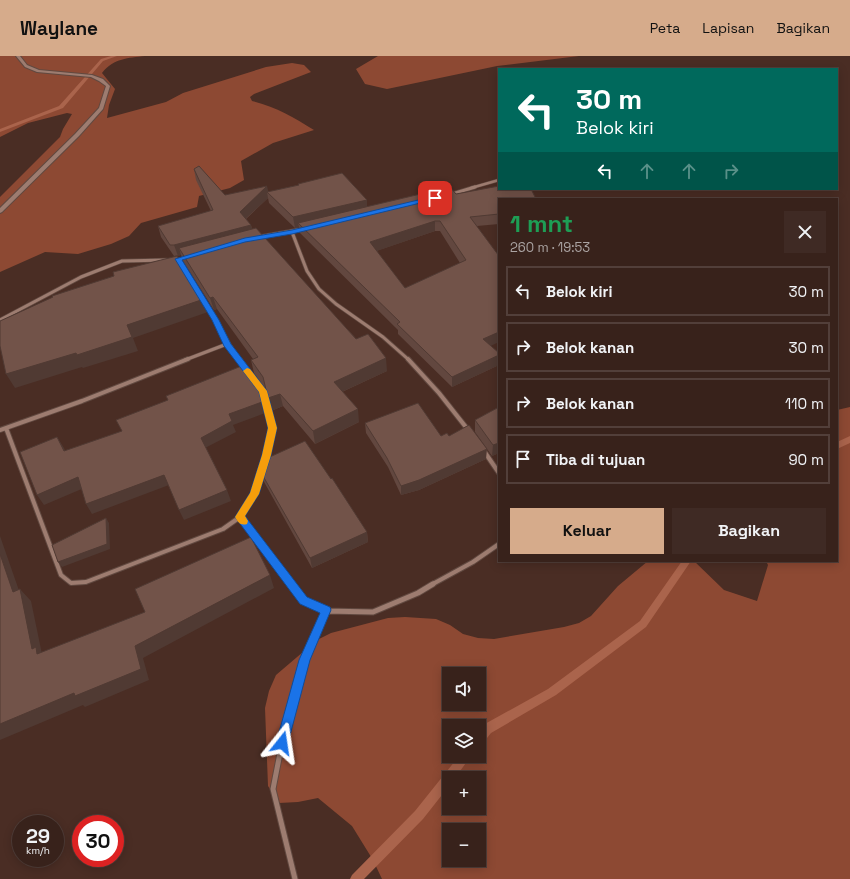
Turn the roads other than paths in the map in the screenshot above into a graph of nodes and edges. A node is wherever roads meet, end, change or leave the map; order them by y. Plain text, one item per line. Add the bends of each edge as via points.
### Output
1 (18, 56) edge
2 (498, 180) edge
3 (448, 195) edge
4 (0, 211) edge
5 (306, 228) edge
6 (292, 232) junction
7 (252, 238) edge
8 (170, 260) edge
9 (199, 293) edge
10 (0, 320) edge
11 (227, 344) junction
12 (6, 428) junction
13 (0, 430) edge
14 (472, 434) edge
15 (481, 447) edge
16 (498, 472) edge
17 (240, 517) junction
18 (498, 545) edge
19 (326, 610) junction
20 (295, 879) edge

1 - 4 street via 26,66 38,70 92,76 108,86 101,108
2 - 3 street
5 - 6 street
6 - 7 street
6 - 14 street via 313,282 331,300 383,337 415,366
8 - 10 street via 122,261 81,277
9 - 11 street
11 - 12 street
11 - 17 street via 263,391 272,428 267,455 254,494
12 - 13 street
12 - 17 street via 61,575 71,583 86,582 223,529
15 - 16 street
17 - 19 street via 304,600
18 - 19 street via 418,593 374,612
19 - 20 street via 304,660 273,789

